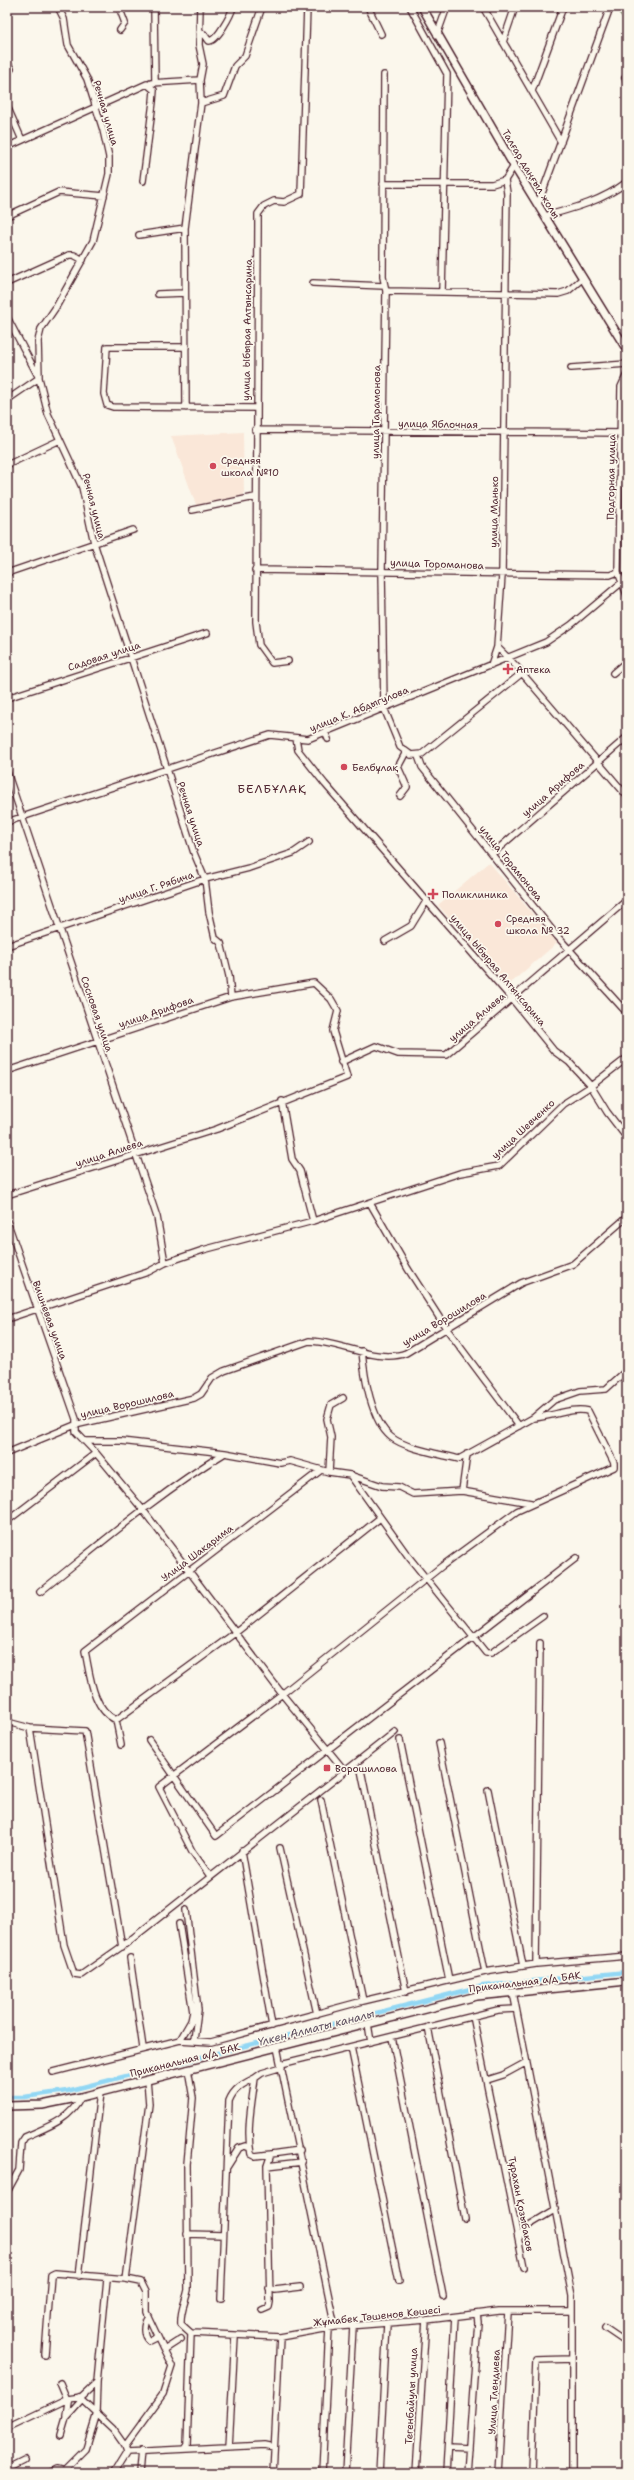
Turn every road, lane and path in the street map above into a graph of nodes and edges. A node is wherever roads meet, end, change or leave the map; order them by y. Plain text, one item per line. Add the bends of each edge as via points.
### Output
1 (58, 7) edge
2 (119, 7) edge
3 (154, 7) edge
4 (200, 7) edge
5 (233, 7) edge
6 (262, 7) edge
7 (307, 7) edge
8 (368, 7) edge
9 (410, 7) edge
10 (422, 7) edge
11 (448, 7) edge
12 (483, 7) edge
13 (515, 7) edge
14 (564, 7) edge
15 (608, 13) dead end
16 (120, 30) dead end
17 (199, 32) junction
18 (380, 34) dead end
19 (437, 35) junction
20 (503, 42) junction
21 (7, 62) edge
22 (7, 73) edge
23 (384, 75) dead end
24 (200, 80) junction
25 (155, 83) junction
26 (147, 84) junction
27 (532, 91) junction
28 (201, 103) junction
29 (7, 106) edge
30 (96, 107) junction
31 (22, 140) junction
32 (561, 142) junction
33 (7, 147) edge
34 (514, 166) junction
35 (505, 180) junction
36 (143, 181) dead end
37 (627, 182) edge
38 (383, 184) junction
39 (444, 185) junction
40 (104, 196) junction
41 (538, 204) junction
42 (7, 216) edge
43 (546, 216) junction
44 (184, 228) junction
45 (139, 235) dead end
46 (82, 260) junction
47 (583, 278) junction
48 (10, 282) dead end
49 (313, 283) dead end
50 (385, 288) junction
51 (442, 292) junction
52 (185, 293) junction
53 (506, 293) junction
54 (158, 294) dead end
55 (7, 317) edge
56 (186, 347) junction
57 (627, 350) edge
58 (627, 364) edge
59 (571, 368) dead end
60 (627, 374) edge
61 (39, 378) junction
62 (7, 400) edge
63 (186, 408) junction
64 (256, 408) junction
65 (255, 430) junction
66 (384, 432) junction
67 (504, 434) junction
68 (624, 434) edge
69 (60, 440) junction
70 (7, 465) edge
71 (255, 497) junction
72 (192, 510) dead end
73 (133, 530) dead end
74 (94, 543) junction
75 (255, 570) junction
76 (382, 571) junction
77 (618, 572) junction
78 (7, 573) edge
79 (502, 575) junction
80 (627, 578) edge
81 (622, 583) junction
82 (627, 595) edge
83 (207, 633) dead end
84 (497, 647) junction
85 (130, 657) junction
86 (508, 658) junction
87 (288, 661) dead end
88 (627, 661) edge
89 (491, 665) junction
90 (613, 673) dead end
91 (522, 674) junction
92 (7, 698) edge
93 (384, 708) junction
94 (325, 732) junction
95 (627, 737) edge
96 (296, 738) junction
97 (328, 739) dead end
98 (406, 752) junction
99 (418, 756) junction
100 (598, 762) junction
101 (167, 769) junction
102 (7, 772) edge
103 (400, 796) dead end
104 (627, 796) edge
105 (22, 817) junction
106 (7, 822) edge
107 (310, 842) dead end
108 (492, 854) junction
109 (205, 879) junction
110 (427, 900) junction
111 (627, 900) edge
112 (60, 929) junction
113 (385, 941) dead end
114 (7, 946) edge
115 (570, 949) junction
116 (231, 997) junction
117 (512, 999) junction
118 (627, 1013) edge
119 (97, 1041) junction
120 (627, 1058) edge
121 (341, 1062) junction
122 (7, 1071) edge
123 (591, 1086) junction
124 (282, 1101) junction
125 (627, 1138) edge
126 (135, 1154) junction
127 (7, 1195) edge
128 (370, 1203) junction
129 (627, 1217) edge
130 (7, 1221) edge
131 (313, 1221) junction
132 (165, 1263) junction
133 (37, 1308) junction
134 (7, 1319) edge
135 (446, 1328) junction
136 (362, 1351) junction
137 (627, 1370) edge
138 (343, 1398) dead end
139 (533, 1418) junction
140 (75, 1425) junction
141 (519, 1426) junction
142 (84, 1441) junction
143 (7, 1453) edge
144 (96, 1453) junction
145 (225, 1453) junction
146 (467, 1454) junction
147 (321, 1470) junction
148 (329, 1472) junction
149 (350, 1475) junction
150 (462, 1491) junction
151 (532, 1504) junction
152 (143, 1510) junction
153 (380, 1518) junction
154 (7, 1521) edge
155 (576, 1558) dead end
156 (187, 1571) junction
157 (428, 1578) junction
158 (40, 1592) dead end
159 (543, 1616) dead end
160 (235, 1633) junction
161 (475, 1637) junction
162 (540, 1643) dead end
163 (282, 1694) junction
164 (116, 1720) junction
165 (11, 1723) dead end
166 (30, 1728) junction
167 (395, 1732) dead end
168 (149, 1740) dead end
169 (400, 1740) dead end
170 (439, 1743) dead end
171 (121, 1745) dead end
172 (327, 1750) junction
173 (361, 1770) dead end
174 (345, 1771) junction
175 (174, 1778) junction
176 (488, 1790) dead end
177 (320, 1800) dead end
178 (280, 1848) dead end
179 (242, 1851) junction
180 (210, 1876) junction
181 (186, 1910) dead end
182 (179, 1924) dead end
183 (122, 1946) junction
184 (627, 1956) edge
185 (130, 1958) dead end
186 (536, 1964) junction
187 (523, 1966) junction
188 (485, 1972) junction
189 (449, 1980) junction
190 (627, 1980) edge
191 (406, 1992) junction
192 (513, 1992) junction
193 (363, 2001) junction
194 (515, 2009) junction
195 (316, 2014) junction
196 (473, 2016) junction
197 (368, 2024) junction
198 (272, 2026) junction
199 (428, 2027) junction
200 (392, 2037) junction
201 (180, 2040) junction
202 (194, 2040) junction
203 (371, 2042) junction
204 (277, 2047) junction
205 (351, 2047) junction
206 (143, 2048) junction
207 (525, 2063) junction
208 (281, 2065) junction
209 (188, 2070) junction
210 (53, 2072) dead end
211 (255, 2078) junction
212 (147, 2080) junction
213 (487, 2080) junction
214 (100, 2092) junction
215 (81, 2097) junction
216 (7, 2106) edge
217 (250, 2148) junction
218 (300, 2150) junction
219 (271, 2154) junction
220 (302, 2162) junction
221 (267, 2166) junction
222 (227, 2167) junction
223 (7, 2192) edge
224 (556, 2209) junction
225 (465, 2219) dead end
226 (187, 2234) junction
227 (223, 2235) junction
228 (519, 2238) junction
229 (524, 2267) dead end
230 (79, 2276) junction
231 (107, 2279) junction
232 (126, 2279) junction
233 (399, 2281) dead end
234 (300, 2286) dead end
235 (269, 2288) junction
236 (443, 2296) dead end
237 (221, 2299) dead end
238 (262, 2310) dead end
239 (572, 2311) junction
240 (508, 2312) junction
241 (477, 2314) junction
242 (148, 2316) junction
243 (455, 2317) junction
244 (426, 2320) junction
245 (387, 2324) junction
246 (353, 2326) junction
247 (332, 2328) junction
248 (605, 2328) dead end
249 (191, 2333) junction
250 (235, 2336) junction
251 (157, 2337) junction
252 (280, 2337) junction
253 (181, 2339) dead end
254 (627, 2343) edge
255 (164, 2350) junction
256 (45, 2355) dead end
257 (572, 2359) junction
258 (97, 2382) junction
259 (60, 2383) dead end
260 (80, 2398) junction
261 (67, 2399) junction
262 (96, 2413) junction
263 (66, 2418) junction
264 (7, 2428) edge
265 (61, 2435) dead end
266 (125, 2446) junction
267 (229, 2447) junction
268 (274, 2447) junction
269 (448, 2447) junction
270 (469, 2448) junction
271 (184, 2449) junction
272 (140, 2450) junction
273 (127, 2452) junction
274 (25, 2460) dead end
275 (7, 2469) edge
276 (49, 2473) edge
277 (62, 2473) edge
278 (114, 2473) edge
279 (138, 2473) edge
280 (273, 2473) edge
281 (322, 2473) edge
282 (345, 2473) edge
283 (380, 2473) edge
284 (416, 2473) edge
285 (446, 2473) edge
286 (468, 2473) edge
287 (498, 2473) edge
288 (532, 2473) edge
289 (572, 2473) edge

1 - 30 street, Речная улица via 64,19 68,45 87,79
2 - 16 street via 125,23
3 - 25 street
4 - 17 street
5 - 17 street via 217,37 212,41
6 - 28 street via 245,56 235,66 224,96
7 - 64 street, улица Ыбырая Алтынсарина via 301,194 284,202 274,201 264,206 258,214
8 - 18 street
9 - 39 street via 447,74
10 - 19 main road, Талғар даңғыл жолы
11 - 19 street
12 - 20 street
13 - 20 street
14 - 27 street
15 - 32 street
17 - 24 street via 202,64
19 - 34 main road, Талғар даңғыл жолы
20 - 27 street
21 - 22 street via 11,68
23 - 38 street, улица Тарамонова
24 - 25 street
24 - 28 street
25 - 26 street
26 - 30 street
26 - 36 street via 154,90
27 - 32 street
28 - 44 street
29 - 31 street
30 - 31 street
30 - 40 street, Речная улица via 109,157 109,174
31 - 33 street
32 - 41 street
34 - 35 street
34 - 41 main road, Талғар даңғыл жолы
35 - 39 street via 484,184
35 - 53 street, улица Манько
37 - 43 street via 590,204
38 - 39 street
38 - 50 street, улица Тарамонова
39 - 51 street
40 - 42 street via 59,192
40 - 46 street, Речная улица via 93,241
41 - 43 main road, Талғар даңғыл жолы
43 - 47 main road, Талғар даңғыл жолы
44 - 45 street
44 - 52 street
46 - 48 street via 69,255
46 - 61 street, Речная улица via 41,329 38,341
47 - 53 street via 564,293
47 - 57 main road, Талғар даңғыл жолы
49 - 50 street
50 - 51 street
50 - 66 street, улица Тарамонова
51 - 53 street
52 - 54 street
52 - 56 street
53 - 67 street, улица Манько
55 - 61 street
56 - 63 street
56 - 63 street via 107,347 104,394 107,405 113,407
58 - 59 street
60 - 68 street, Подгорная улица via 621,387
61 - 62 street
61 - 69 street, Речная улица via 48,414
63 - 64 street
64 - 65 street, улица Ыбырая Алтынсарина
65 - 66 street, улица Яблочная
65 - 71 street, улица Ыбырая Алтынсарина
66 - 67 street, улица Яблочная
66 - 76 street, улица Тарамонова
67 - 68 street, улица Яблочная
67 - 79 street, улица Манько
68 - 77 street, Подгорная улица
69 - 70 street
69 - 74 street, Речная улица via 80,481
71 - 72 street
71 - 75 street, улица Ыбырая Алтынсарина
73 - 74 street
74 - 78 street
74 - 85 street, Речная улица
75 - 76 street, улица Тороманова
75 - 87 street, улица Ыбырая Алтынсарина via 259,645 272,663
76 - 79 street, улица Тороманова
76 - 93 street, улица Тарамонова
77 - 79 street, улица Тороманова via 610,575
77 - 81 street, Подгорная улица
79 - 84 street, улица Манько
80 - 81 street, улица К. Абдыгулова
81 - 82 street, Подгорная улица
81 - 86 street, улица К. Абдыгулова via 546,642
83 - 85 street, Садовая улица
84 - 86 street
84 - 89 street, улица Манько
85 - 92 street, Садовая улица
85 - 101 street, Речная улица
86 - 89 street, улица К. Абдыгулова
86 - 91 street
88 - 90 street
89 - 93 street, улица К. Абдыгулова
91 - 99 street
91 - 100 street
93 - 94 street, улица К. Абдыгулова
93 - 98 street, улица Тарамонова via 400,747
94 - 96 street, улица К. Абдыгулова via 308,739
94 - 97 street
95 - 100 street, улица Арифова
96 - 101 street, улица К. Абдыгулова via 270,735
96 - 110 street, улица Ыбырая Алтынсарина via 298,750 325,784
98 - 99 street
98 - 103 street via 398,768 407,787
99 - 108 street, улица Торамонова via 422,767
100 - 104 street
100 - 108 street, улица Арифова
101 - 105 street, улица К. Абдыгулова
101 - 109 street, Речная улица
102 - 105 street, Сосновая улица
105 - 106 street, улица К. Абдыгулова
105 - 112 street, Сосновая улица
107 - 109 street, улица Г. Рябича via 294,853 241,871
108 - 115 street, улица Торамонова
109 - 112 street, улица Г. Рябича
109 - 116 street, Речная улица via 209,912 215,938 221,943
110 - 113 street via 411,926
110 - 117 street, улица Ыбырая Алтынсарина
111 - 115 street, улица Алиева
112 - 114 street, улица Г. Рябича
112 - 119 street, Сосновая улица
115 - 117 street, улица Алиева
115 - 118 street, улица Торамонова
116 - 119 street, улица Арифова
116 - 121 street, улица Арифова via 314,983 331,999 338,1011 332,1031
117 - 121 street, улица Алиева via 446,1055 398,1054 376,1046
117 - 123 street, улица Ыбырая Алтынсарина via 554,1051 569,1062
119 - 122 street, улица Арифова
119 - 126 street, Сосновая улица
120 - 123 street, улица Шевченко
121 - 124 street, улица Алиева via 347,1077
123 - 125 street, улица Ыбырая Алтынсарина
123 - 128 street, улица Шевченко via 563,1104 499,1166 441,1178
124 - 126 street, улица Алиева via 217,1129
124 - 131 street via 292,1159 300,1171
126 - 127 street, улица Алиева
126 - 132 street, Сосновая улица via 157,1217
128 - 131 street, улица Шевченко
128 - 135 street
129 - 135 street, улица Ворошилова via 573,1264 521,1283
130 - 133 street, Вишневая улица
131 - 132 street, улица Шевченко via 202,1250
132 - 133 street, улица Шевченко via 148,1272
133 - 134 street, улица Шевченко
133 - 140 street, Вишневая улица via 76,1419
135 - 136 street, улица Ворошилова via 396,1357
135 - 141 street
136 - 140 street, улица Ворошилова via 321,1341 308,1341 224,1371 212,1378 201,1394 194,1398
136 - 146 street via 364,1379 370,1400 383,1427 391,1437 403,1443 459,1459
137 - 139 street via 606,1389 565,1395 554,1400
138 - 148 street via 331,1405 327,1419 332,1437
139 - 141 street
139 - 151 street via 581,1409 588,1411 614,1467
140 - 142 street, Вишневая улица via 76,1432
140 - 143 street, улица Ворошилова
141 - 146 street
142 - 144 street, Вишневая улица
142 - 145 street via 121,1441
144 - 152 street, Вишневая улица
144 - 154 street
145 - 147 street via 280,1463 290,1461
145 - 152 street
146 - 150 street
147 - 148 street
147 - 156 street, Улица Шакарима
148 - 149 street
149 - 150 street via 382,1486 399,1487 413,1494
149 - 153 street
150 - 151 street
151 - 157 street via 517,1511
152 - 156 street, Вишневая улица
152 - 158 street
153 - 157 street
153 - 160 street
155 - 161 street
156 - 160 street, Вишневая улица
156 - 164 street, Улица Шакарима via 85,1651 98,1702 109,1716
157 - 161 street
157 - 163 street
159 - 161 street via 492,1653 486,1653
160 - 163 street, Вишневая улица
160 - 164 street
161 - 172 street
162 - 186 street
163 - 172 street, Вишневая улица
163 - 175 street
164 - 171 street
165 - 166 street
166 - 183 street via 85,1731
166 - 183 street via 64,1945 74,1974 81,1975
167 - 174 street
168 - 175 street
169 - 189 street
170 - 188 street
172 - 174 street, Вишневая улица
172 - 175 street via 216,1836
173 - 191 street
174 - 179 street
175 - 180 street via 159,1787 192,1851
176 - 187 street
177 - 193 street
178 - 195 street
179 - 180 street
179 - 198 street
180 - 183 street
181 - 202 street via 198,2010
182 - 201 street via 193,2012
184 - 186 street
185 - 206 street
186 - 187 street
187 - 188 street
188 - 189 street
189 - 191 street
190 - 192 main road, Приканальная а/д БАК
191 - 193 street
192 - 194 street
192 - 197 main road, Приканальная а/д БАК via 477,1996
193 - 195 street
194 - 196 street
194 - 207 street
195 - 198 street
196 - 199 street
196 - 213 street, Тұрахан Қозыбаков
197 - 203 street
197 - 204 main road, Приканальная а/д БАК
198 - 202 street via 212,2042
199 - 200 street
199 - 225 street
200 - 203 street
200 - 236 street
201 - 202 street
201 - 206 street
203 - 205 street
204 - 208 street
204 - 209 main road, Приканальная а/д БАК
205 - 208 street
205 - 233 street
206 - 210 street
207 - 213 street
207 - 224 street
208 - 211 street
208 - 218 street
209 - 212 main road, Приканальная а/д БАК
209 - 226 street via 193,2098 187,2164
211 - 217 street
211 - 222 street via 238,2087 229,2101
212 - 214 main road, Приканальная а/д БАК
212 - 232 street via 149,2104
213 - 228 street, Тұрахан Қозыбаков
214 - 215 main road, Приканальная а/д БАК
214 - 230 street
215 - 216 main road, Приканальная а/д БАК via 42,2105
215 - 223 street via 62,2121 25,2137 21,2143 19,2170
217 - 219 street via 254,2156
217 - 222 street via 239,2148
218 - 219 street
218 - 220 street
219 - 221 street
220 - 221 street
220 - 247 street
221 - 235 street
222 - 227 street
224 - 228 street via 526,2227
224 - 239 street via 569,2276
226 - 227 street
226 - 249 street via 188,2290 186,2301 180,2311 181,2324
227 - 237 street
228 - 229 street, Тұрахан Қозыбаков
230 - 231 street
230 - 256 street via 55,2273 52,2275
231 - 232 street
231 - 258 street
232 - 242 street via 141,2282 144,2287
234 - 235 street via 275,2290
235 - 238 street via 269,2307
239 - 240 street, Жұмабек Тәшенов Көшесі
239 - 257 street
240 - 241 street, Жұмабек Тәшенов Көшесі
240 - 287 street, Улица Тлендиева
241 - 243 street, Жұмабек Тәшенов Көшесі
241 - 270 street
242 - 251 street
242 - 251 street via 145,2336 149,2341
243 - 244 street, Жұмабек Тәшенов Көшесі
243 - 269 street
244 - 245 street, Жұмабек Тәшенов Көшесі
244 - 284 street, Тегенбайулы улица
245 - 246 street, Жұмабек Тәшенов Көшесі
245 - 283 street
246 - 247 street, Жұмабек Тәшенов Көшесі
246 - 282 street
247 - 252 street, Жұмабек Тәшенов Көшесі
247 - 281 street
248 - 254 street
249 - 250 street, Жұмабек Тәшенов Көшесі
249 - 271 street
250 - 252 street, Жұмабек Тәшенов Көшесі
250 - 267 street
251 - 255 street
252 - 268 street
253 - 255 street
255 - 266 street via 172,2366 163,2394
257 - 288 street via 536,2360
257 - 289 street
258 - 260 street
258 - 262 street
259 - 261 street
260 - 261 street
260 - 262 street
260 - 263 street
261 - 263 street
261 - 264 street
262 - 266 street
262 - 277 street via 86,2449
263 - 265 street
266 - 273 street
267 - 268 street
267 - 271 street
268 - 280 street
269 - 270 street
269 - 285 street
270 - 286 street
271 - 272 street
272 - 273 street
272 - 279 street
273 - 278 street
274 - 275 street
276 - 277 street via 57,2469

